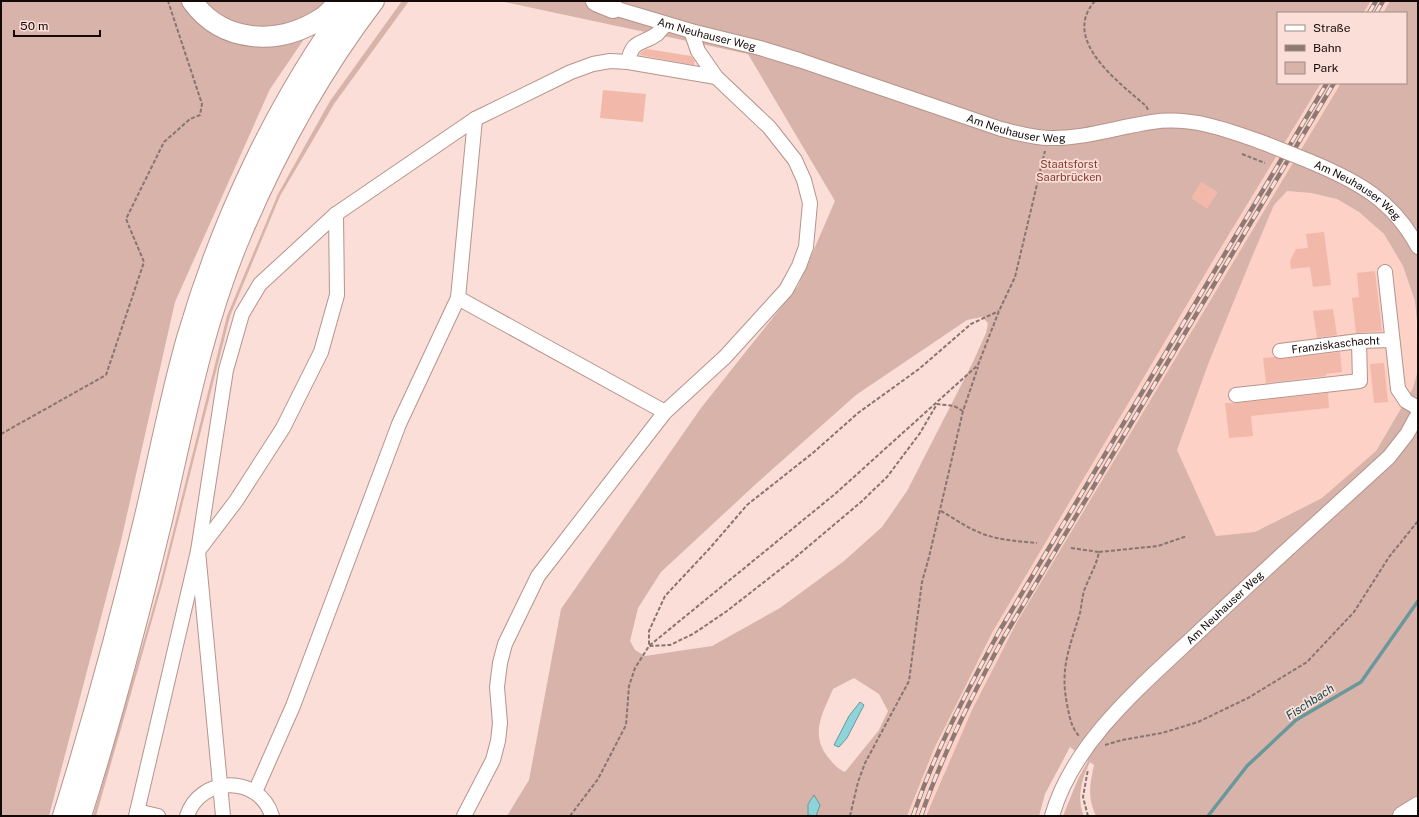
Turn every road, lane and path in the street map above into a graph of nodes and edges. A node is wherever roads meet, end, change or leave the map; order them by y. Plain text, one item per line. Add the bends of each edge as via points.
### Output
1 (168, 1) edge
2 (192, 1) edge
3 (339, 1) edge
4 (351, 1) edge
5 (374, 1) edge
6 (589, 1) edge
7 (1095, 1) edge
8 (605, 4) edge
9 (666, 24) junction
10 (691, 31) junction
11 (628, 62) junction
12 (716, 77) junction
13 (475, 119) junction
14 (1152, 122) junction
15 (1048, 138) junction
16 (1242, 154) dead end
17 (1265, 163) dead end
18 (336, 214) junction
19 (1418, 247) edge
20 (1385, 272) dead end
21 (458, 298) junction
22 (999, 311) junction
23 (1392, 340) junction
24 (1359, 341) junction
25 (1280, 350) dead end
26 (978, 366) junction
27 (1236, 395) dead end
28 (937, 404) junction
29 (1418, 408) edge
30 (963, 411) junction
31 (666, 412) junction
32 (1418, 414) edge
33 (1, 434) edge
34 (941, 510) junction
35 (1418, 521) edge
36 (1187, 536) dead end
37 (1037, 542) dead end
38 (1071, 548) dead end
39 (198, 551) junction
40 (1099, 552) junction
41 (649, 646) junction
42 (1088, 744) junction
43 (1088, 768) dead end
44 (220, 785) junction
45 (254, 792) junction
46 (1418, 806) edge
47 (137, 814) edge
48 (63, 816) edge
49 (81, 816) edge
50 (158, 816) edge
51 (187, 816) edge
52 (223, 816) edge
53 (272, 816) edge
54 (464, 816) edge
55 (570, 816) edge
56 (850, 816) edge
57 (1052, 816) edge
58 (1088, 816) edge
59 (1402, 816) edge

1 - 33 path via 202,104 200,115 190,119 164,142 126,219 144,262 106,375
2 - 3 highway via 212,22 232,32 251,36 273,36 302,29 323,17
4 - 48 highway via 284,106 250,172 207,279 187,337 123,604
5 - 49 highway via 337,53 300,114 266,178 239,238 202,349 140,608
6 - 8 street, Am Neuhauser Weg
7 - 14 path via 1089,7 1084,20 1085,36 1091,50 1106,70 1146,106
8 - 9 street, Am Neuhauser Weg
9 - 10 street, Am Neuhauser Weg
9 - 11 street via 657,34 633,46
10 - 12 street via 698,51
10 - 15 street, Am Neuhauser Weg via 799,60 1001,129
11 - 12 street
11 - 13 street via 610,61 571,72
12 - 31 street via 769,127 795,160 810,203 806,247 786,290 725,357
13 - 18 street
13 - 21 street
14 - 15 street, Am Neuhauser Weg via 1084,136
14 - 19 street, Am Neuhauser Weg, bridge via 1197,122 1219,126 1342,174 1380,198 1395,213
15 - 22 path via 1015,277
16 - 17 path
18 - 39 street via 337,295 321,352 283,428 236,501
18 - 39 street via 260,284 242,314 226,370
20 - 23 street, Franziskaschacht
21 - 31 street
21 - 45 street via 399,424 293,706
22 - 26 path
22 - 41 path via 971,324 919,369 858,413 747,505 665,596 649,631
23 - 24 street, Franziskaschacht
23 - 29 street, Franziskaschacht via 1398,389 1406,401
24 - 25 street, Franziskaschacht
24 - 27 street via 1360,381
26 - 28 path
26 - 30 path
28 - 30 path via 954,406
28 - 41 path via 835,494
28 - 41 path via 920,433 888,477 862,502 727,611 693,634 670,645
30 - 34 path
31 - 54 street via 538,576 522,607 505,644 500,663 497,687 500,723 493,760
32 - 42 street, Am Neuhauser Weg via 1407,434 1388,457 1149,680
34 - 37 path via 975,531 993,537 1010,541
34 - 56 path via 922,582 909,681 865,763
35 - 42 path via 1389,557 1354,612 1307,662 1248,698 1198,722 1162,733 1098,746
36 - 40 path via 1158,546
38 - 40 path
39 - 44 street
39 - 47 street
40 - 42 path via 1096,568 1085,587 1080,612 1066,654 1064,677 1071,723 1078,735
41 - 55 path via 635,668 629,686 626,725 598,779
42 - 57 street, Am Neuhauser Weg
43 - 58 path via 1083,797
44 - 45 street via 241,786
44 - 51 street via 204,792 196,799
44 - 52 street
45 - 53 street via 266,804
46 - 59 main road
47 - 50 street

